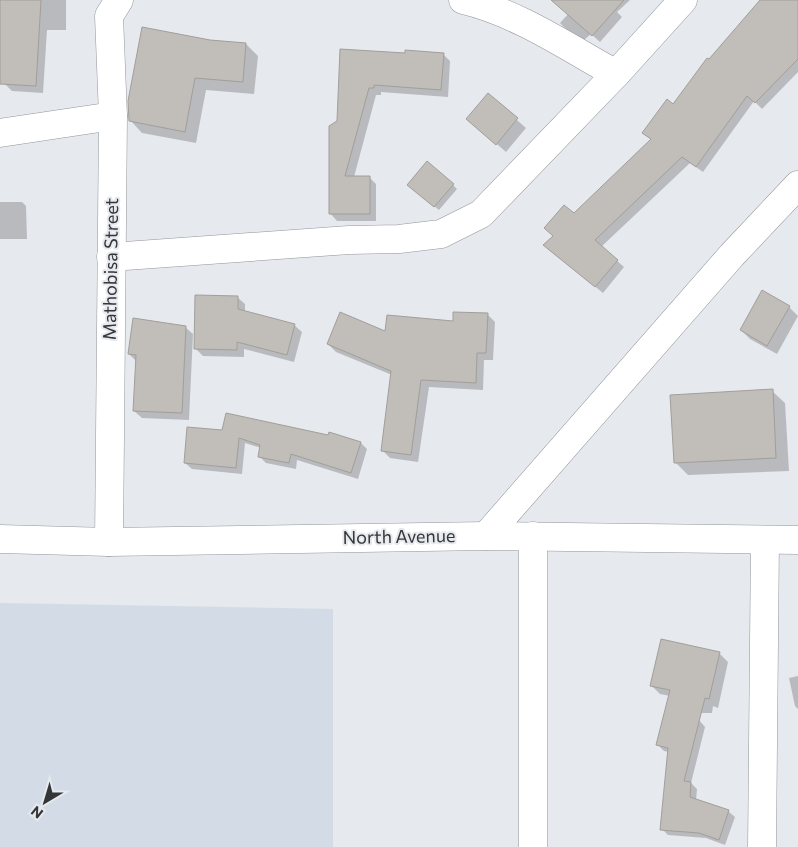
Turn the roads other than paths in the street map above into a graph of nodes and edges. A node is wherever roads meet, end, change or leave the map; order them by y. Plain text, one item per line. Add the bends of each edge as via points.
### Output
1 (119, 0) edge
2 (464, 0) edge
3 (683, 0) edge
4 (616, 74) junction
5 (113, 116) junction
6 (0, 133) edge
7 (798, 185) edge
8 (111, 257) junction
9 (486, 536) junction
10 (533, 536) junction
11 (0, 539) edge
12 (765, 540) junction
13 (798, 540) edge
14 (108, 542) junction
15 (533, 847) edge
16 (762, 847) edge

1 - 5 street, Mathobisa Street via 109,16
2 - 4 street via 487,6 534,28
3 - 4 street
4 - 8 street via 481,214 441,234
5 - 6 street
5 - 8 street, Mathobisa Street
7 - 9 street via 732,255
8 - 14 street, Mathobisa Street
9 - 10 street, North Avenue
9 - 14 street, North Avenue
10 - 12 street, North Avenue
10 - 15 street
11 - 14 street, North Avenue
12 - 13 street, North Avenue
12 - 16 street

